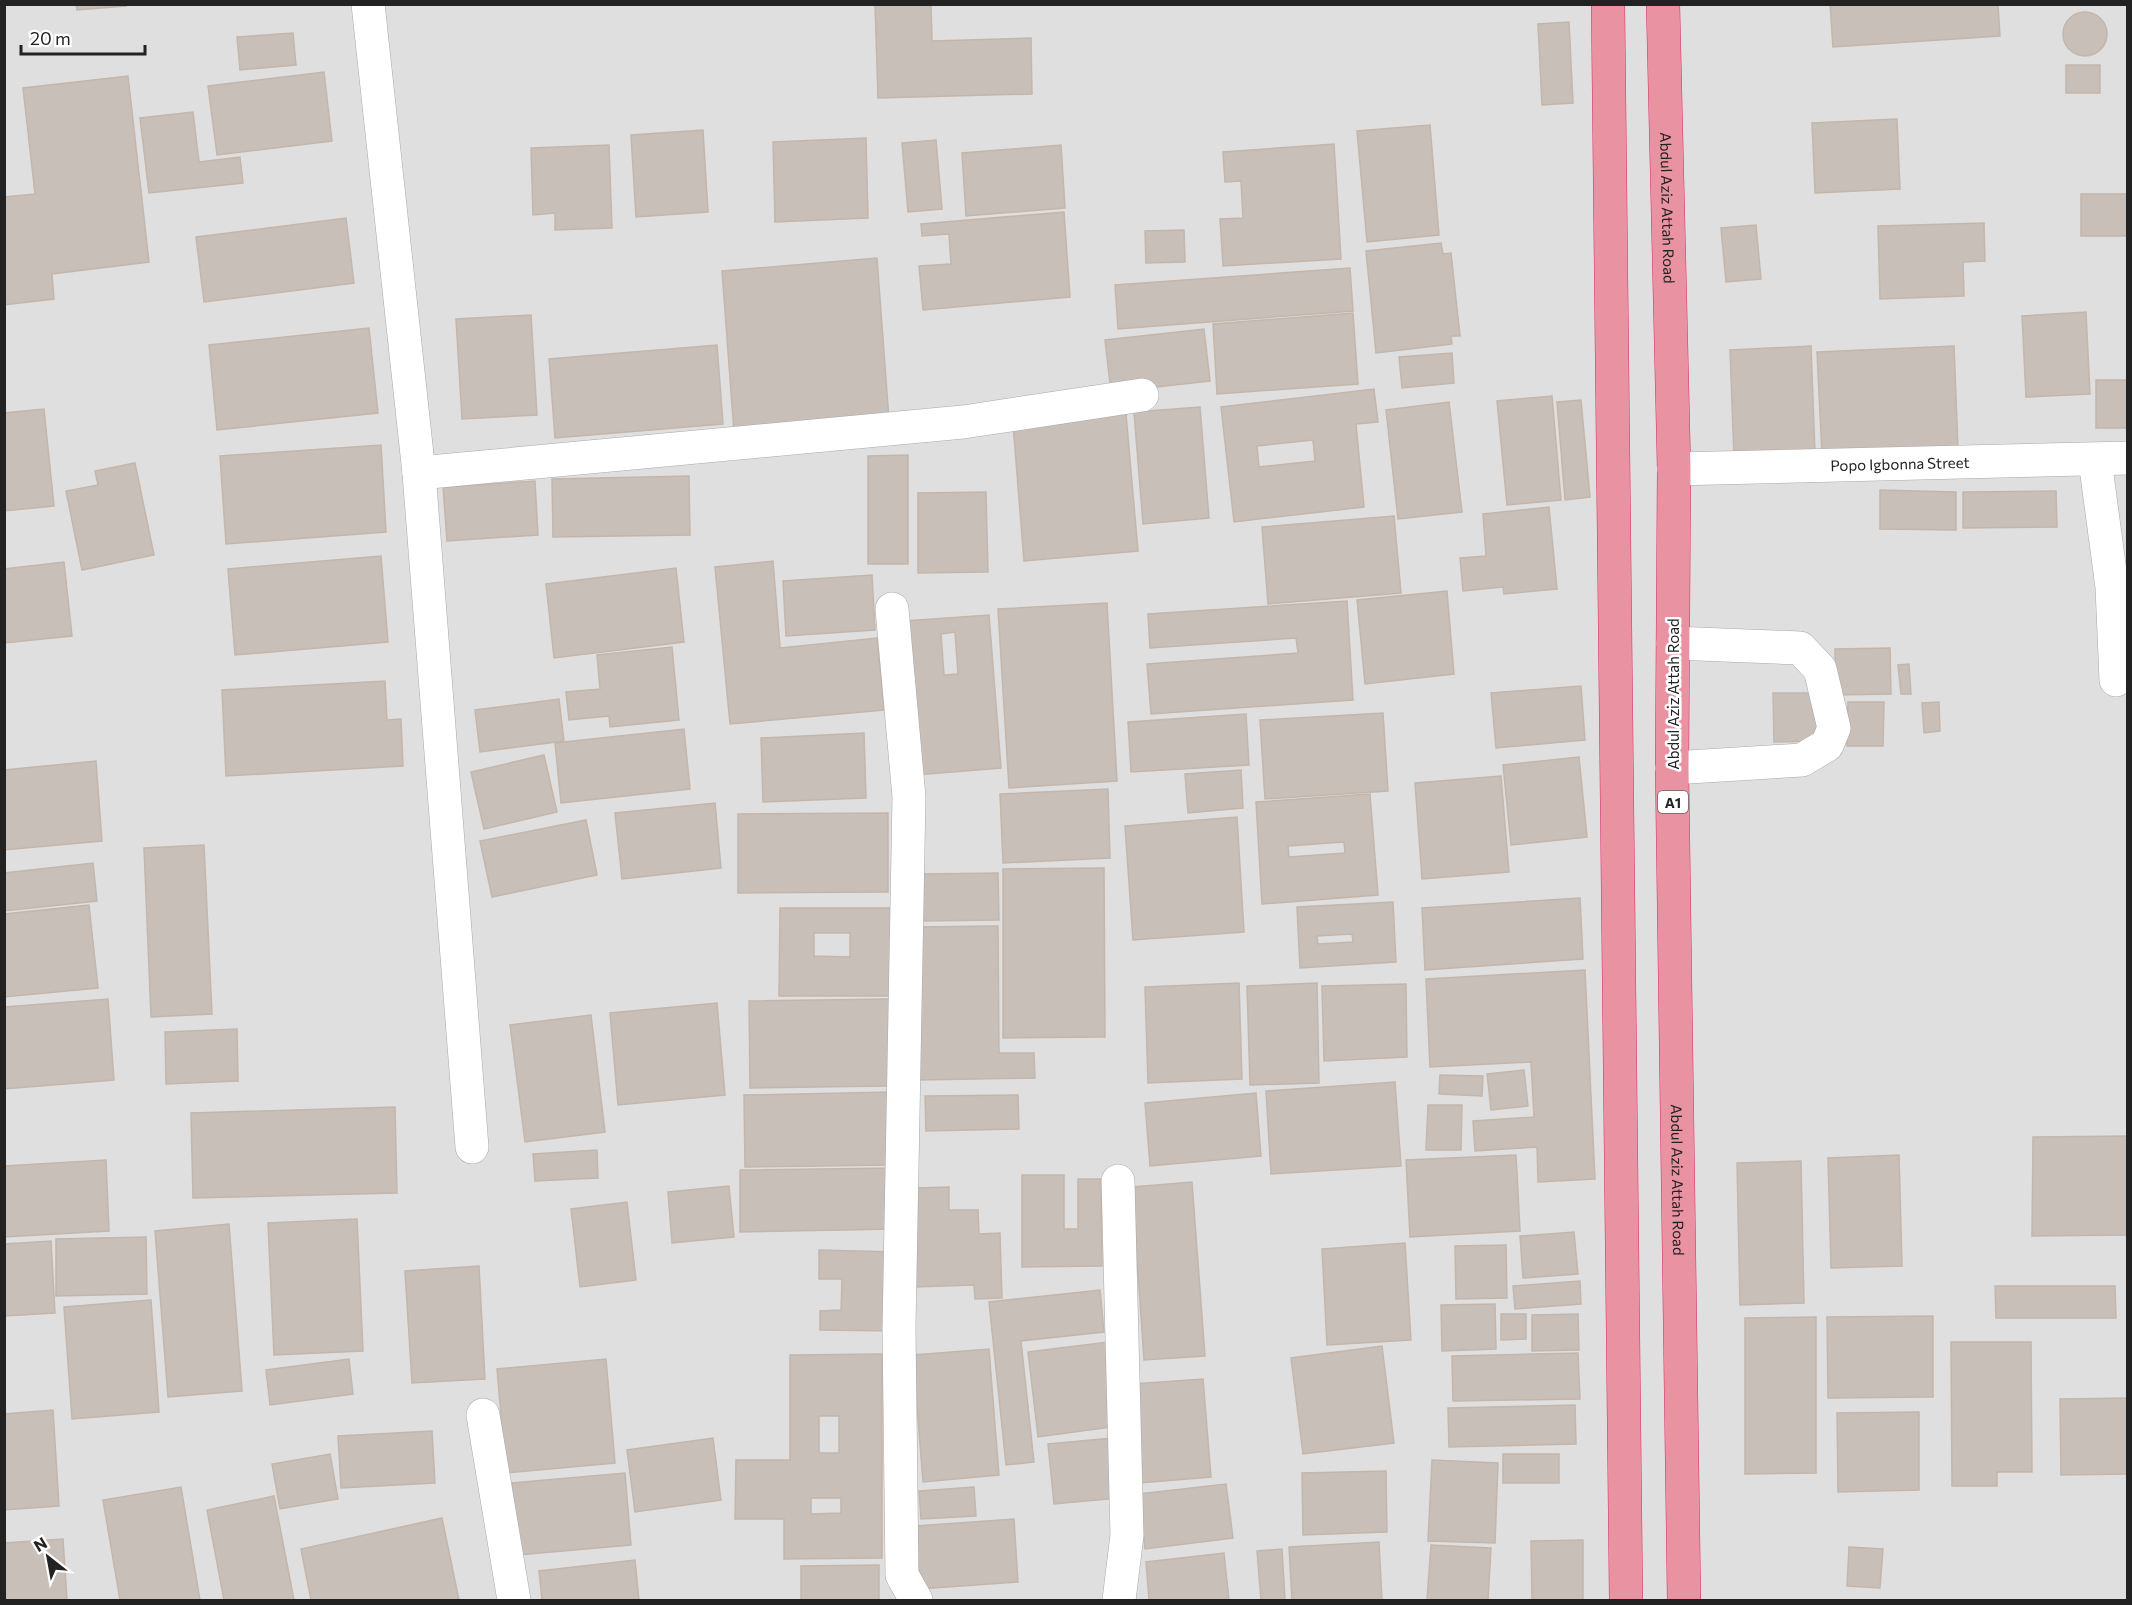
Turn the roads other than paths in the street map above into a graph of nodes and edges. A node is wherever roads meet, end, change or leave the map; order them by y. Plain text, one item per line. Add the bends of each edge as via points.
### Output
1 (368, 4) edge
2 (1608, 4) edge
3 (1663, 4) edge
4 (1142, 395) dead end
5 (2127, 458) edge
6 (2094, 460) junction
7 (1674, 470) junction
8 (419, 473) junction
9 (892, 609) dead end
10 (1672, 644) junction
11 (2116, 680) dead end
12 (1672, 768) junction
13 (472, 1147) dead end
14 (1118, 1181) dead end
15 (483, 1415) dead end
16 (514, 1600) edge
17 (916, 1600) edge
18 (1119, 1600) edge
19 (1626, 1600) edge
20 (1684, 1600) edge

1 - 8 street
2 - 19 highway
3 - 7 highway, Abdul Aziz Attah Road / A1
4 - 8 street via 963,422
5 - 6 street, Popo Igbonna Street
6 - 7 street, Popo Igbonna Street
6 - 11 street via 2112,587
7 - 10 highway, Abdul Aziz Attah Road / A1
8 - 13 street
9 - 17 street via 909,797 899,1328 902,1575
10 - 12 highway, Abdul Aziz Attah Road / A1
10 - 12 street via 1800,648 1820,669 1834,728 1827,745 1802,760
12 - 20 highway, Abdul Aziz Attah Road / A1
14 - 18 street via 1127,1535
15 - 16 street

